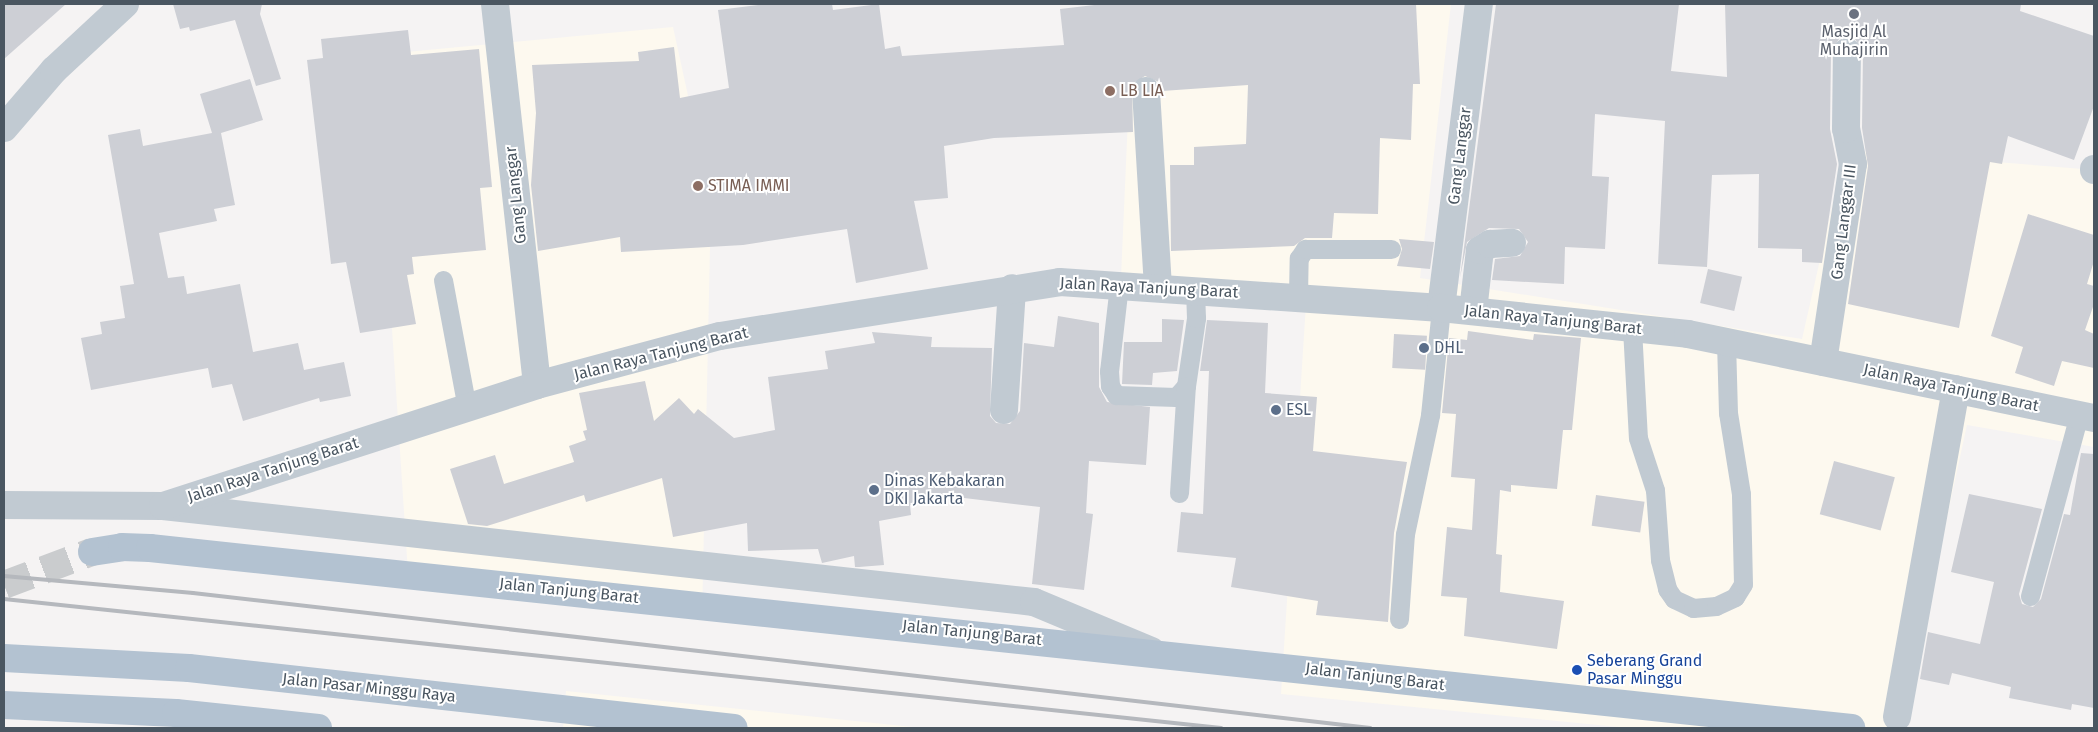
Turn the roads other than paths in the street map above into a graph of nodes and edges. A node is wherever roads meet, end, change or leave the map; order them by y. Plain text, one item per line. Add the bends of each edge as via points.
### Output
1 (125, 4) edge
2 (495, 4) edge
3 (1479, 4) edge
4 (1847, 52) dead end
5 (1146, 91) dead end
6 (4, 128) edge
7 (1512, 243) dead end
8 (1392, 249) dead end
9 (443, 280) dead end
10 (1119, 285) junction
11 (1012, 288) junction
12 (1158, 288) junction
13 (1195, 289) junction
14 (1298, 297) junction
15 (1441, 308) junction
16 (1473, 311) junction
17 (1632, 328) junction
18 (1726, 340) junction
19 (1824, 362) junction
20 (537, 385) junction
21 (1186, 386) junction
22 (1956, 389) junction
23 (467, 408) junction
24 (1004, 410) dead end
25 (2087, 416) edge
26 (1179, 493) dead end
27 (4, 505) edge
28 (163, 506) junction
29 (92, 552) tunnel mouth
30 (2030, 596) dead end
31 (1399, 619) dead end
32 (1152, 651) junction
33 (4, 658) edge
34 (4, 705) edge
35 (1897, 717) dead end
36 (318, 728) edge
37 (734, 728) edge
38 (1852, 728) edge

1 - 6 street via 54,70
2 - 20 street, Gang Langgar
3 - 15 street, Gang Langgar
4 - 19 street, Gang Langgar III via 1846,120 1853,164
5 - 12 street
7 - 16 street via 1490,244 1480,250
8 - 14 lane via 1305,249 1299,258
9 - 23 lane
10 - 11 street, Jalan Raya Tanjung Barat via 1060,282
10 - 12 street, Jalan Raya Tanjung Barat
10 - 21 lane via 1109,371 1112,391 1176,397
11 - 20 street, Jalan Raya Tanjung Barat via 720,336
11 - 24 street
12 - 13 street, Jalan Raya Tanjung Barat
13 - 14 street, Jalan Raya Tanjung Barat
13 - 21 lane via 1196,318
14 - 15 street, Jalan Raya Tanjung Barat
15 - 16 street, Jalan Raya Tanjung Barat
15 - 31 lane via 1430,415 1405,534
16 - 17 street, Jalan Raya Tanjung Barat
17 - 18 street, Jalan Raya Tanjung Barat
17 - 18 lane via 1638,438 1654,490 1660,560 1667,590 1693,608 1716,606 1735,597 1743,584 1741,494 1728,413
18 - 19 street, Jalan Raya Tanjung Barat
19 - 22 street, Jalan Raya Tanjung Barat
20 - 23 street, Jalan Raya Tanjung Barat
21 - 26 lane
22 - 25 street, Jalan Raya Tanjung Barat
22 - 35 street
23 - 28 street, Jalan Raya Tanjung Barat
25 - 30 lane
27 - 28 street, Jalan Raya Tanjung Barat
28 - 32 street, Jalan Raya Tanjung Barat via 1034,602
29 - 32 main road, Jalan Tanjung Barat via 122,547 150,548
32 - 38 main road, Jalan Tanjung Barat
33 - 37 main road, Jalan Pasar Minggu Raya via 189,668
34 - 36 main road via 176,713

